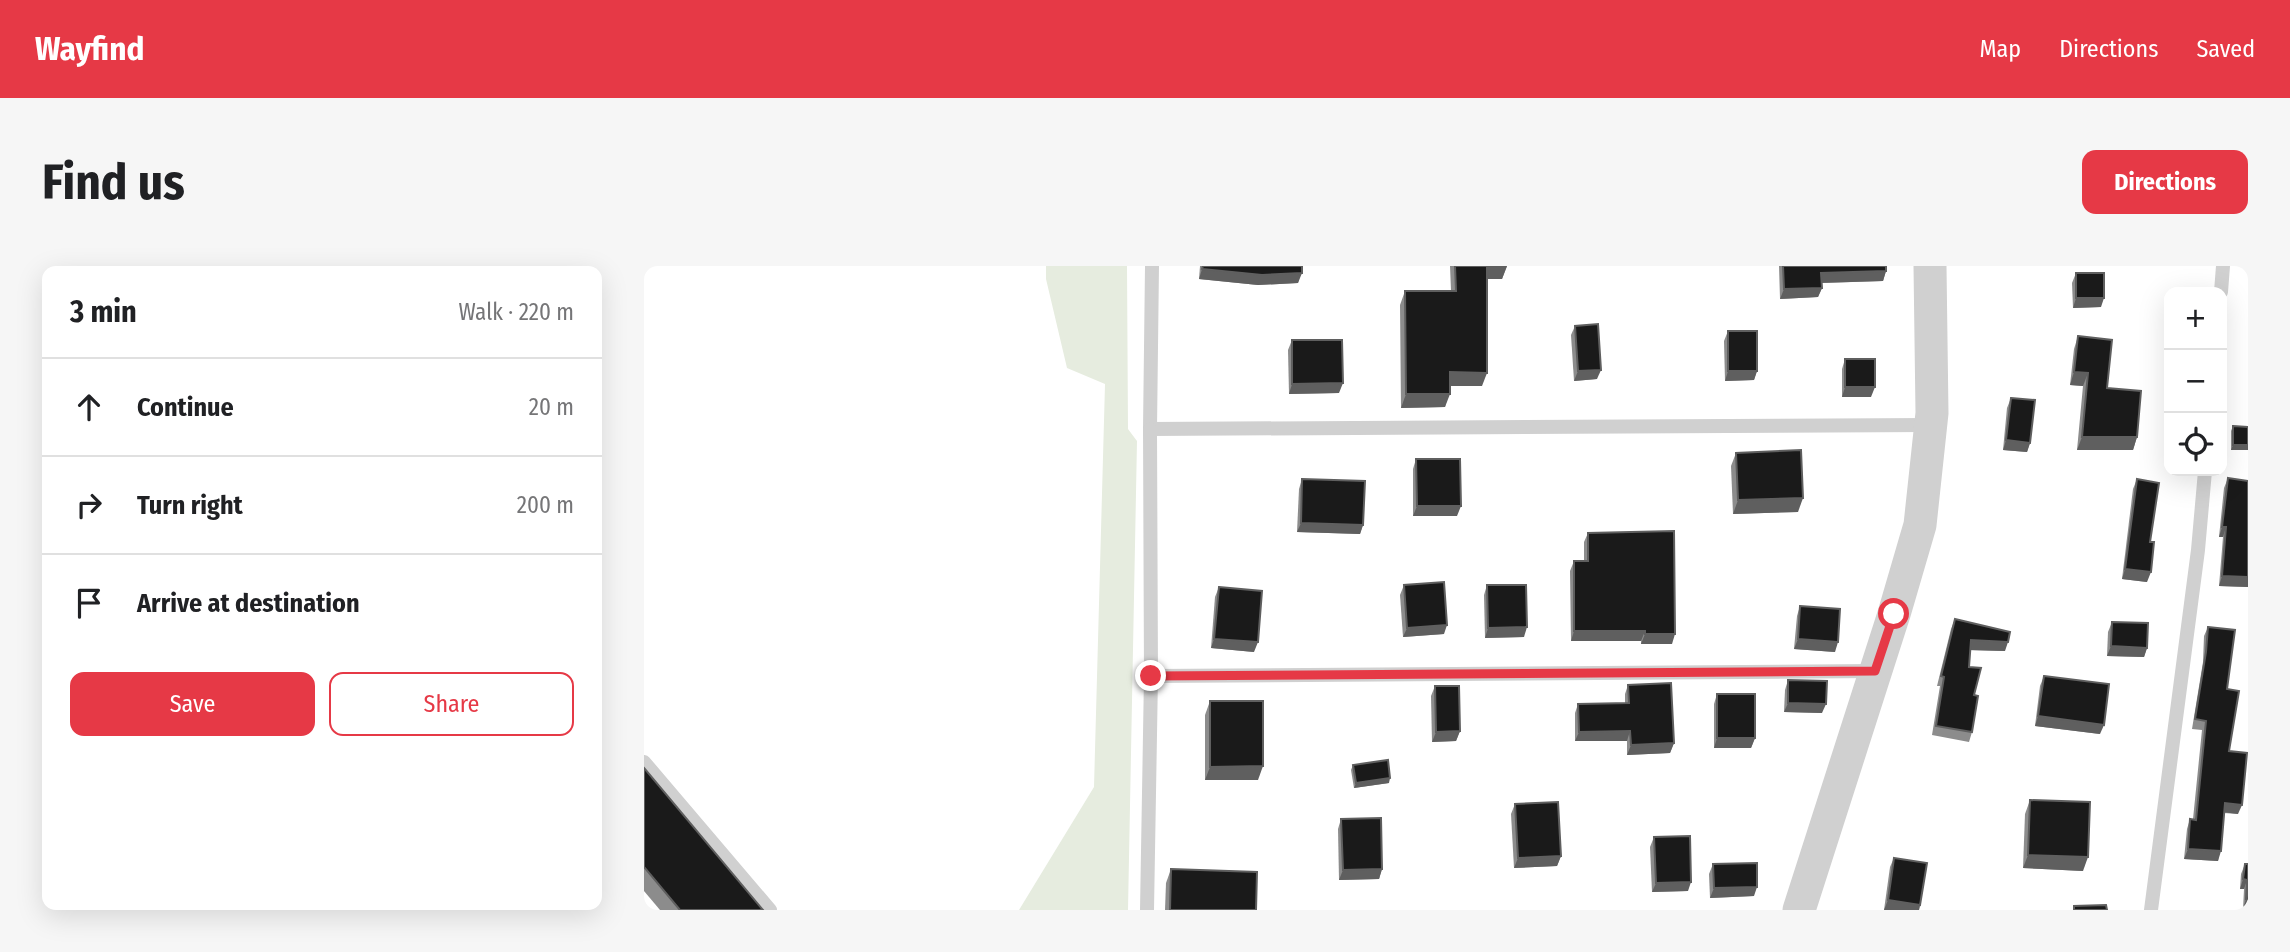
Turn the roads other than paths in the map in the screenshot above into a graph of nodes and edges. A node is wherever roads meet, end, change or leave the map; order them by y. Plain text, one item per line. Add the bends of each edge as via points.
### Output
1 (1152, 266) edge
2 (1930, 266) edge
3 (2223, 266) edge
4 (2221, 287) edge
5 (1931, 425) junction
6 (1150, 429) junction
7 (2204, 476) edge
8 (1875, 671) junction
9 (1151, 676) junction
10 (644, 762) edge
11 (770, 910) edge
12 (1147, 910) edge
13 (1799, 910) edge
14 (2151, 910) edge

1 - 6 lane
2 - 5 street
3 - 4 lane
5 - 6 lane
5 - 8 street via 1920,525
6 - 9 lane
7 - 14 lane
8 - 9 lane
8 - 13 street
9 - 12 lane
10 - 11 lane

